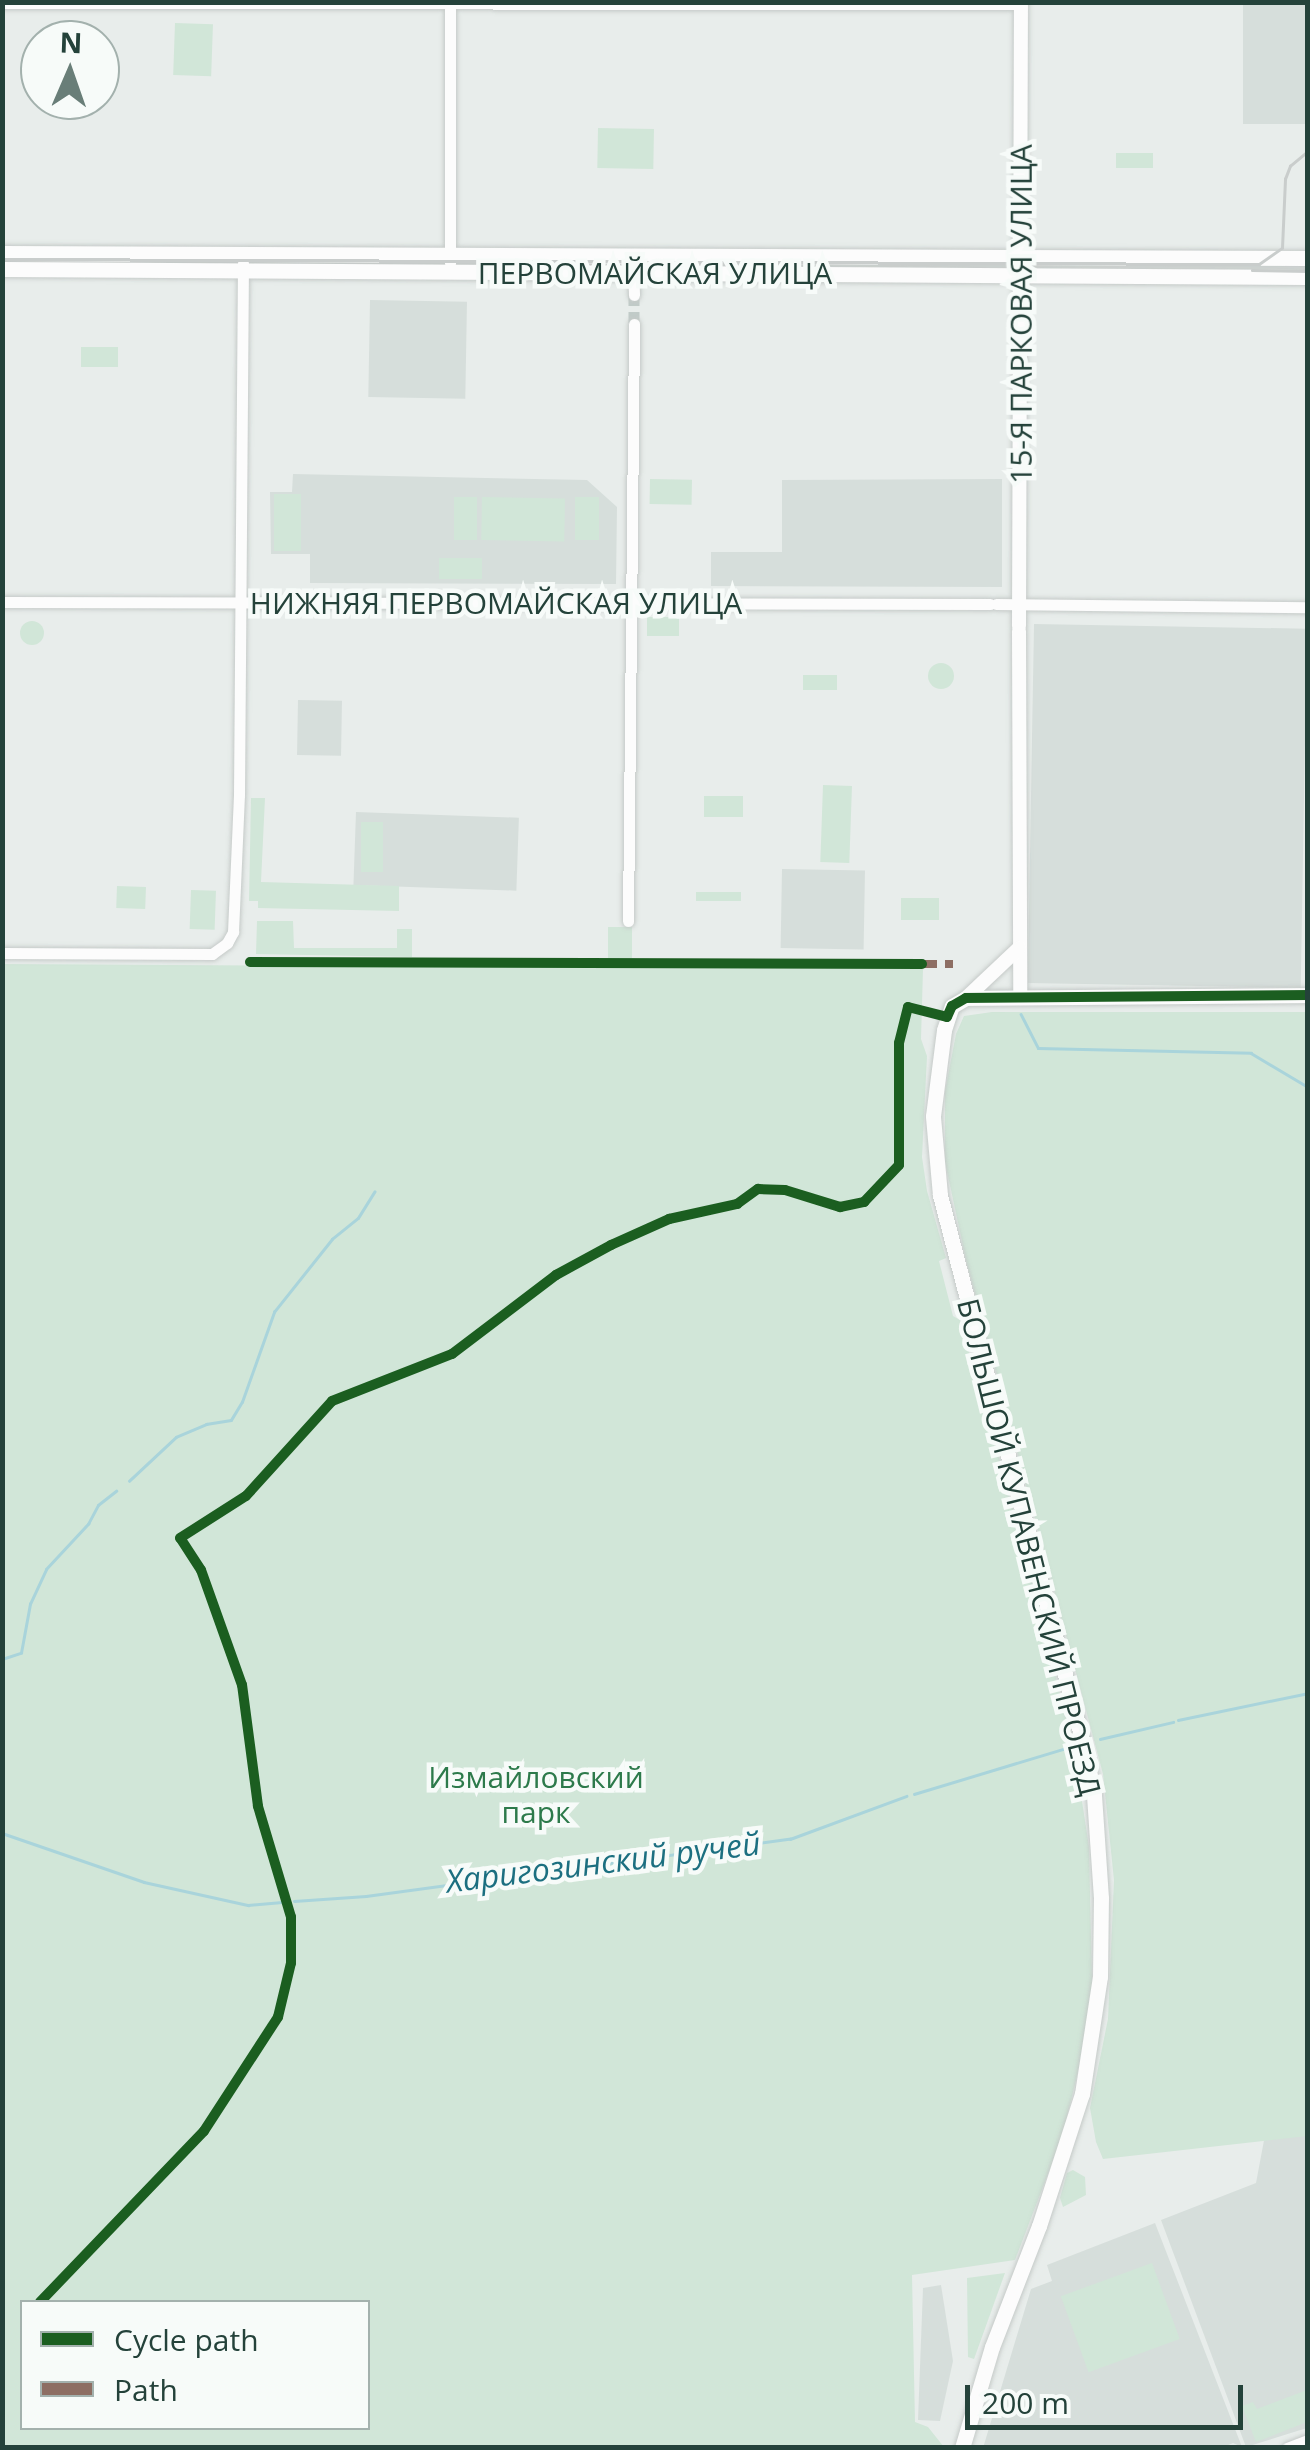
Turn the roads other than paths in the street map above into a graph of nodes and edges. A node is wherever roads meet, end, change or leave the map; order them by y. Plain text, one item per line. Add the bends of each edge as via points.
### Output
1 (2, 3) edge
2 (1021, 3) edge
3 (450, 4) edge
4 (2, 253) edge
5 (450, 254) junction
6 (1022, 256) junction
7 (1308, 258) edge
8 (243, 262) junction
9 (633, 263) junction
10 (2, 270) edge
11 (450, 272) junction
12 (1022, 276) junction
13 (1308, 276) edge
14 (634, 296) tunnel mouth
15 (634, 324) tunnel mouth
16 (2, 602) edge
17 (238, 602) junction
18 (631, 603) junction
19 (1018, 604) junction
20 (1308, 607) edge
21 (628, 920) dead end
22 (1020, 947) junction
23 (2, 953) edge
24 (1308, 994) edge
25 (1020, 996) junction
26 (966, 998) junction
27 (1308, 2440) edge
28 (962, 2448) edge
29 (1286, 2448) edge

1 - 3 street
2 - 3 street
2 - 6 street, 15-Я ПАРКОВАЯ УЛИЦА
3 - 5 street
4 - 8 main road, ПЕРВОМАЙСКАЯ УЛИЦА
5 - 8 main road, ПЕРВОМАЙСКАЯ УЛИЦА
5 - 9 main road, ПЕРВОМАЙСКАЯ УЛИЦА
5 - 11 street
6 - 7 main road, ПЕРВОМАЙСКАЯ УЛИЦА
6 - 9 main road, ПЕРВОМАЙСКАЯ УЛИЦА
6 - 12 street, 15-Я ПАРКОВАЯ УЛИЦА
8 - 10 main road, ПЕРВОМАЙСКАЯ УЛИЦА
8 - 11 main road, ПЕРВОМАЙСКАЯ УЛИЦА
8 - 17 street
9 - 11 main road, ПЕРВОМАЙСКАЯ УЛИЦА
9 - 12 main road, ПЕРВОМАЙСКАЯ УЛИЦА
9 - 14 street
12 - 13 main road, ПЕРВОМАЙСКАЯ УЛИЦА
12 - 19 street, 15-Я ПАРКОВАЯ УЛИЦА
15 - 18 street
16 - 17 street, НИЖНЯЯ ПЕРВОМАЙСКАЯ УЛИЦА
17 - 18 street, НИЖНЯЯ ПЕРВОМАЙСКАЯ УЛИЦА
17 - 23 street via 236,916 227,943 202,954
18 - 19 street, НИЖНЯЯ ПЕРВОМАЙСКАЯ УЛИЦА
18 - 21 street
19 - 20 street, НИЖНЯЯ ПЕРВОМАЙСКАЯ УЛИЦА
19 - 22 street, 15-Я ПАРКОВАЯ УЛИЦА
22 - 25 street, 15-Я ПАРКОВАЯ УЛИЦА
22 - 26 street
24 - 25 main road
25 - 26 main road
26 - 28 main road, БОЛЬШОЙ КУПАВЕНСКИЙ ПРОЕЗД via 952,1006 944,1030 933,1156 1084,1743 1101,1898 1098,1995 1082,2094
27 - 29 street

